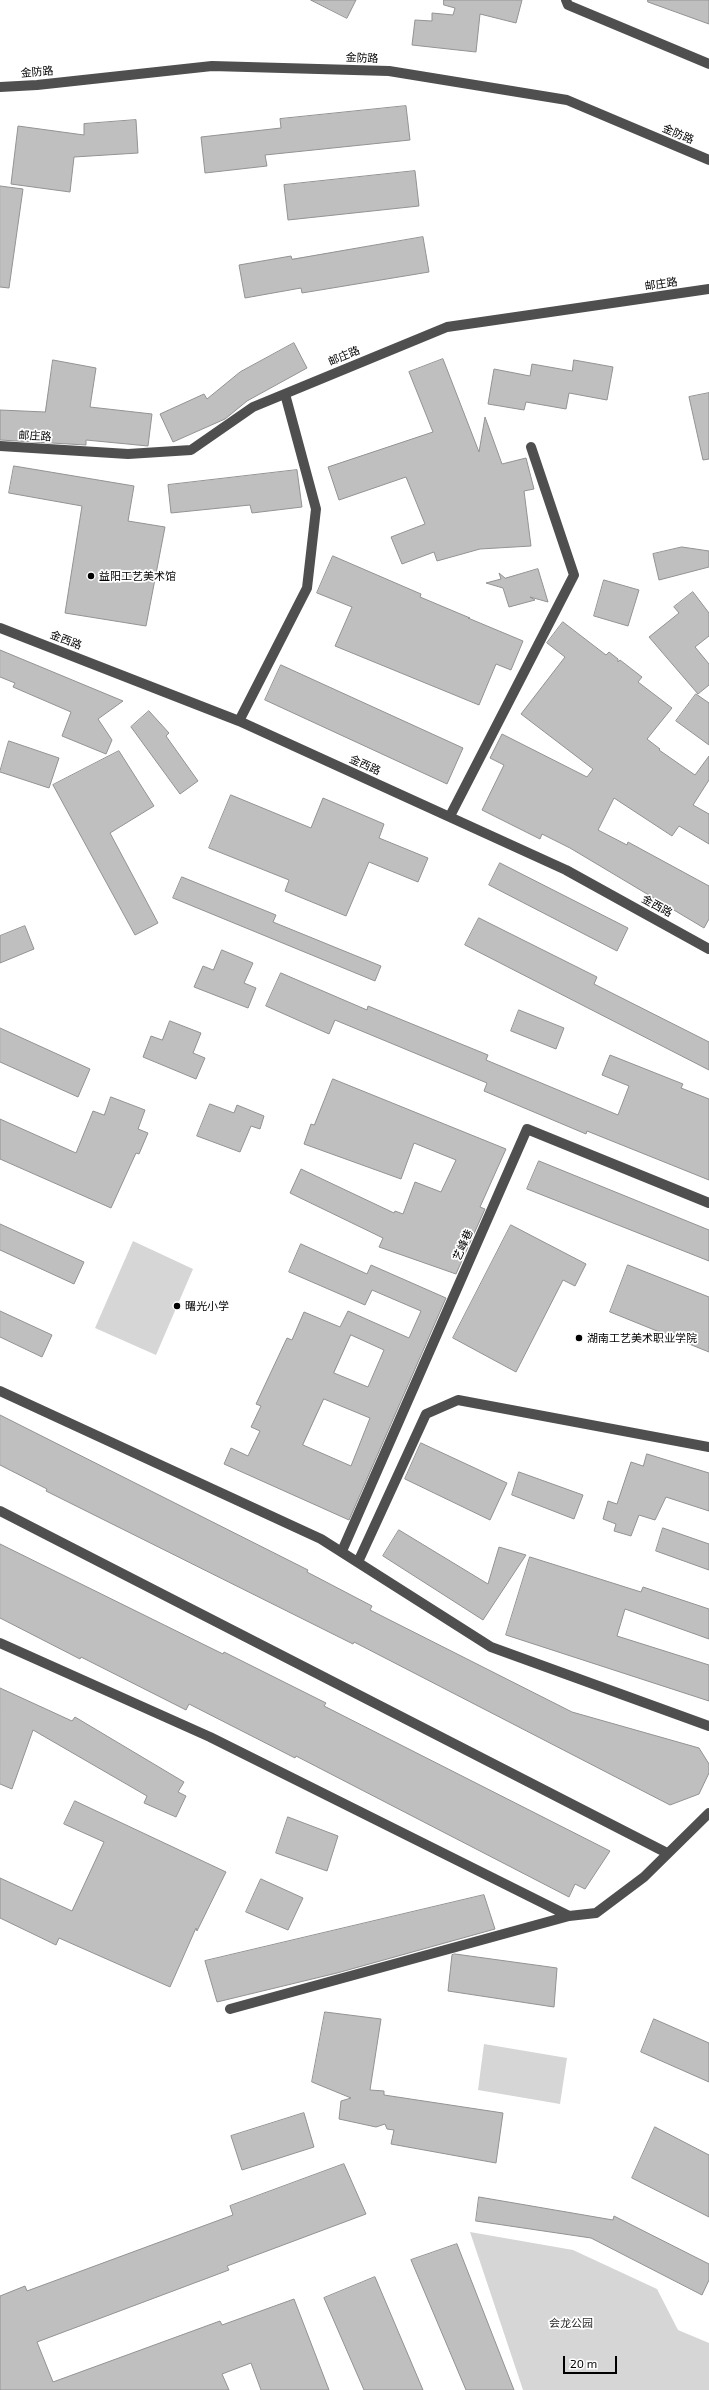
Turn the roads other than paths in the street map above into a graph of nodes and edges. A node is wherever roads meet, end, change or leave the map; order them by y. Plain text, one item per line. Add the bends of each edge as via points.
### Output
1 (566, 0) edge
2 (709, 64) edge
3 (0, 87) edge
4 (709, 160) edge
5 (709, 289) edge
6 (285, 394) junction
7 (0, 446) edge
8 (531, 448) dead end
9 (0, 628) edge
10 (239, 721) junction
11 (450, 816) junction
12 (709, 949) edge
13 (709, 1203) edge
14 (0, 1391) edge
15 (709, 1447) edge
16 (0, 1511) edge
17 (342, 1551) junction
18 (358, 1562) junction
19 (0, 1643) edge
20 (709, 1726) edge
21 (709, 1813) edge
22 (667, 1853) junction
23 (569, 1916) junction
24 (230, 2009) dead end

1 - 2 street via 568,5
3 - 4 street, 金防路 via 212,66 389,71 567,100
5 - 6 street, 邮庄路 via 446,327
6 - 7 street, 邮庄路 via 253,407 191,450 128,454
6 - 10 street via 316,509 307,588
8 - 11 street via 574,575
9 - 10 street, 金西路
10 - 11 street, 金西路
11 - 12 street, 金西路 via 566,870
13 - 17 street, 艺峰巷 via 527,1129
14 - 17 street via 321,1538
15 - 18 street via 458,1400 426,1414
16 - 22 street
17 - 18 street
18 - 20 street via 491,1647
19 - 23 street via 210,1737
21 - 22 street
22 - 23 street via 644,1877 596,1914
23 - 24 street

